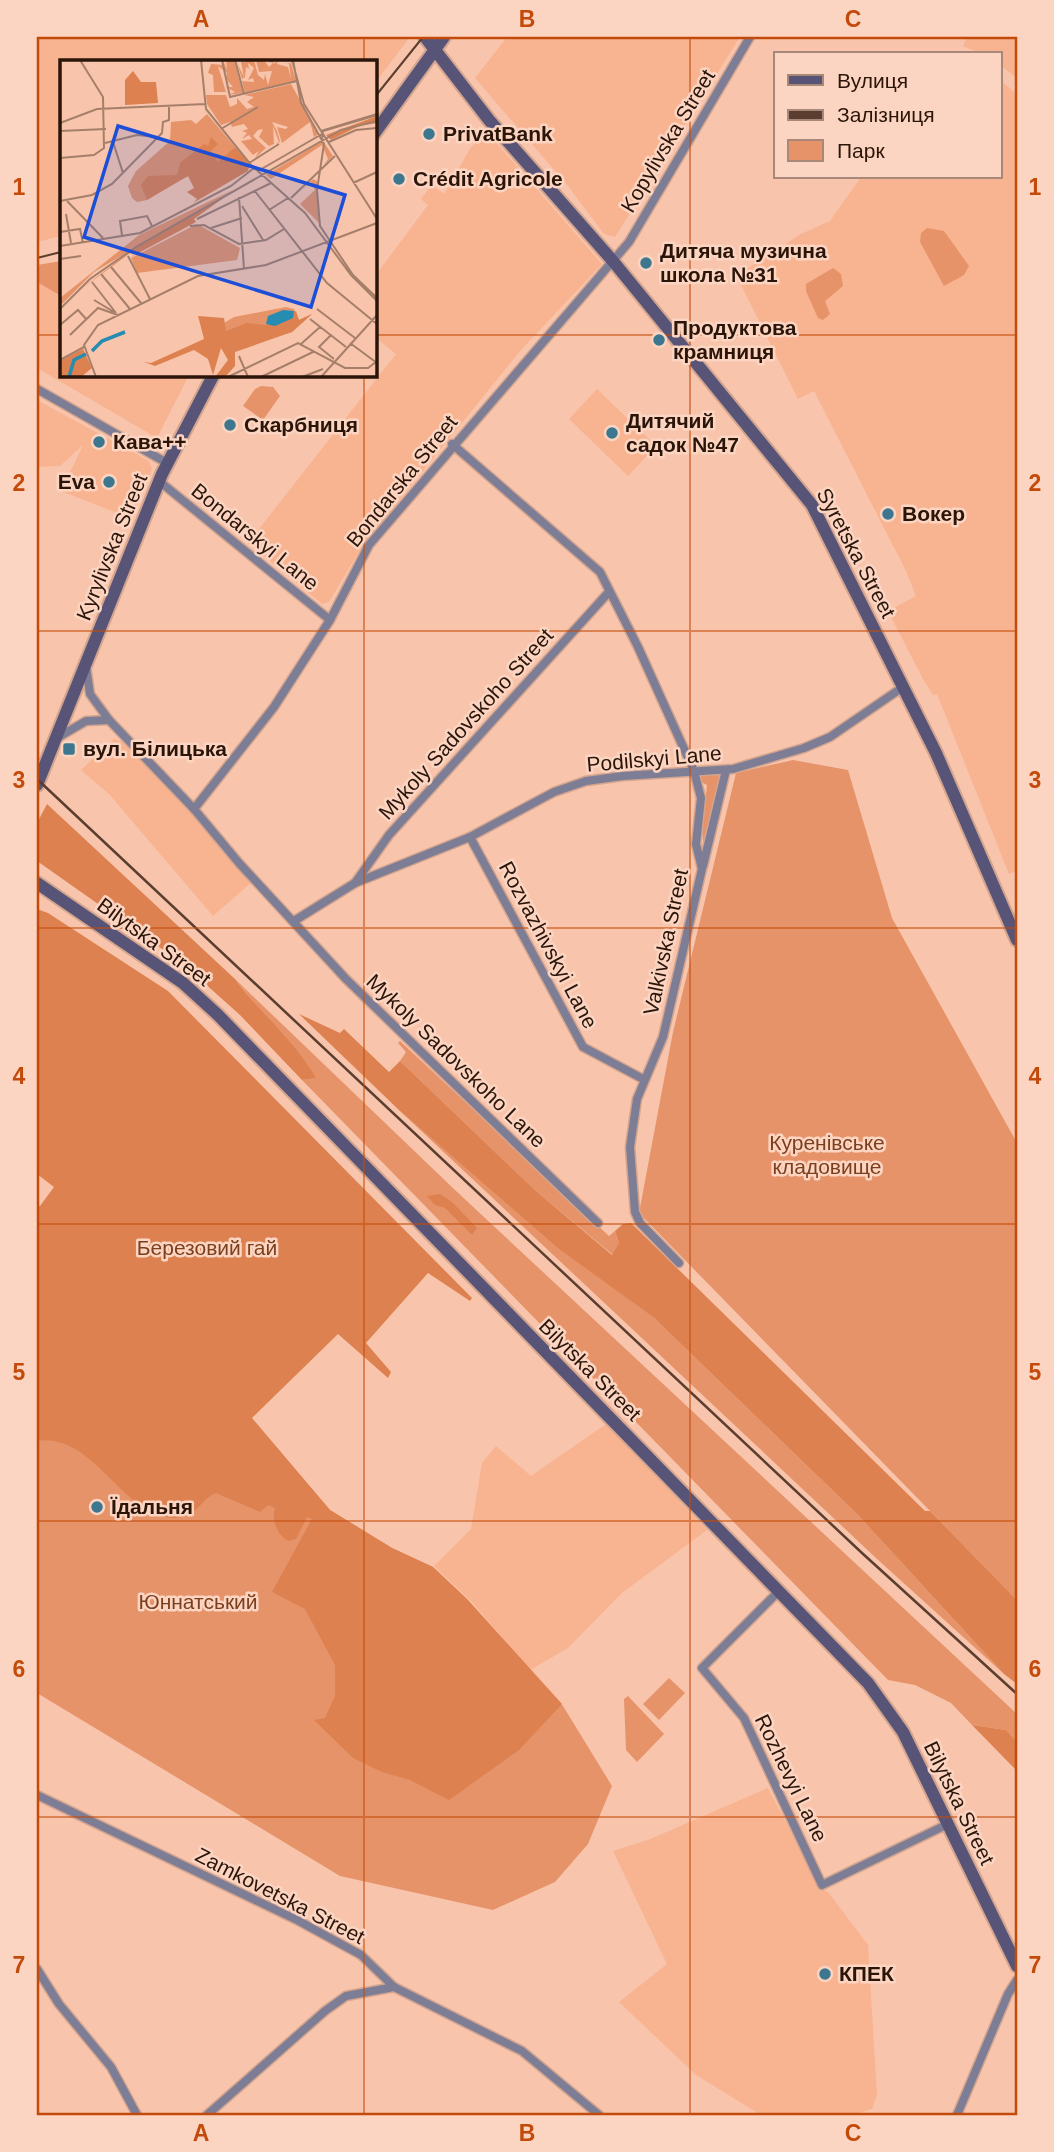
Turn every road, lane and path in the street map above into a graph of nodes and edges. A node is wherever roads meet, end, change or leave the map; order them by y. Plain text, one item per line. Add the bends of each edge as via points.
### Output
1 (425, 37) edge
2 (444, 37) edge
3 (750, 37) edge
4 (434, 50) junction
5 (376, 131) edge
6 (612, 260) junction
7 (213, 376) edge
8 (37, 389) edge
9 (452, 444) junction
10 (167, 463) junction
11 (159, 481) junction
12 (608, 593) junction
13 (330, 620) junction
14 (85, 663) junction
15 (903, 687) junction
16 (108, 719) junction
17 (57, 738) junction
18 (726, 770) junction
19 (694, 771) junction
20 (37, 785) edge
21 (194, 809) junction
22 (470, 837) junction
23 (702, 869) junction
24 (37, 883) edge
25 (355, 883) junction
26 (294, 921) junction
27 (1017, 940) edge
28 (643, 1079) junction
29 (598, 1223) dead end
30 (679, 1264) dead end
31 (779, 1591) junction
32 (37, 1795) edge
33 (948, 1824) junction
34 (1017, 1966) edge
35 (37, 1969) edge
36 (1017, 1980) edge
37 (394, 1987) junction
38 (137, 2115) edge
39 (207, 2115) edge
40 (599, 2115) edge
41 (957, 2115) edge

1 - 4 main road, Syretska Street
2 - 4 main road
3 - 6 street, Kopylivska Street via 629,242
4 - 5 main road
4 - 6 main road, Syretska Street
6 - 9 street, Bondarska Street
6 - 15 main road, Syretska Street via 807,497
7 - 10 main road, Kyrylivska Street
8 - 10 street
9 - 12 street, Valkivska Street via 600,572
9 - 13 street, Bondarska Street via 369,545
10 - 11 main road, Kyrylivska Street
11 - 13 street, Bondarskyi Lane
11 - 14 main road, Kyrylivska Street
12 - 19 street, Valkivska Street via 638,647
12 - 25 street, Mykoly Sadovskoho Street via 389,835
13 - 21 street, Bondarska Street via 274,707
14 - 16 street via 90,694
14 - 17 main road, Kyrylivska Street
15 - 18 street, Podilskyi Lane via 830,737
15 - 27 main road, Syretska Street
16 - 17 street via 86,721
16 - 21 street
17 - 20 main road, Kyrylivska Street
18 - 19 street, Podilskyi Lane
18 - 23 street
19 - 22 street, Podilskyi Lane via 586,781 546,795
19 - 23 street, Valkivska Street via 701,798 696,844
21 - 26 street
22 - 25 street, Podilskyi Lane
22 - 28 street, Rozvazhivskyi Lane via 583,1047
23 - 28 street, Valkivska Street via 663,1037
24 - 31 main road, Bilytska Street via 183,983 218,1015
25 - 26 street, Podilskyi Lane
26 - 29 street, Mykoly Sadovskoho Lane via 346,979
28 - 30 street, Valkivska Street via 630,1147 635,1212
31 - 33 main road, Bilytska Street via 884,1704 903,1732
31 - 33 street, Rozhevyi Lane via 702,1668 744,1718 822,1885
32 - 37 street, Zamkovetska Street via 297,1920 361,1955
33 - 34 main road, Bilytska Street
35 - 38 street via 59,2004 111,2067
36 - 41 street
37 - 39 street via 365,1990 335,2004
37 - 40 street, Zamkovetska Street via 522,2051

